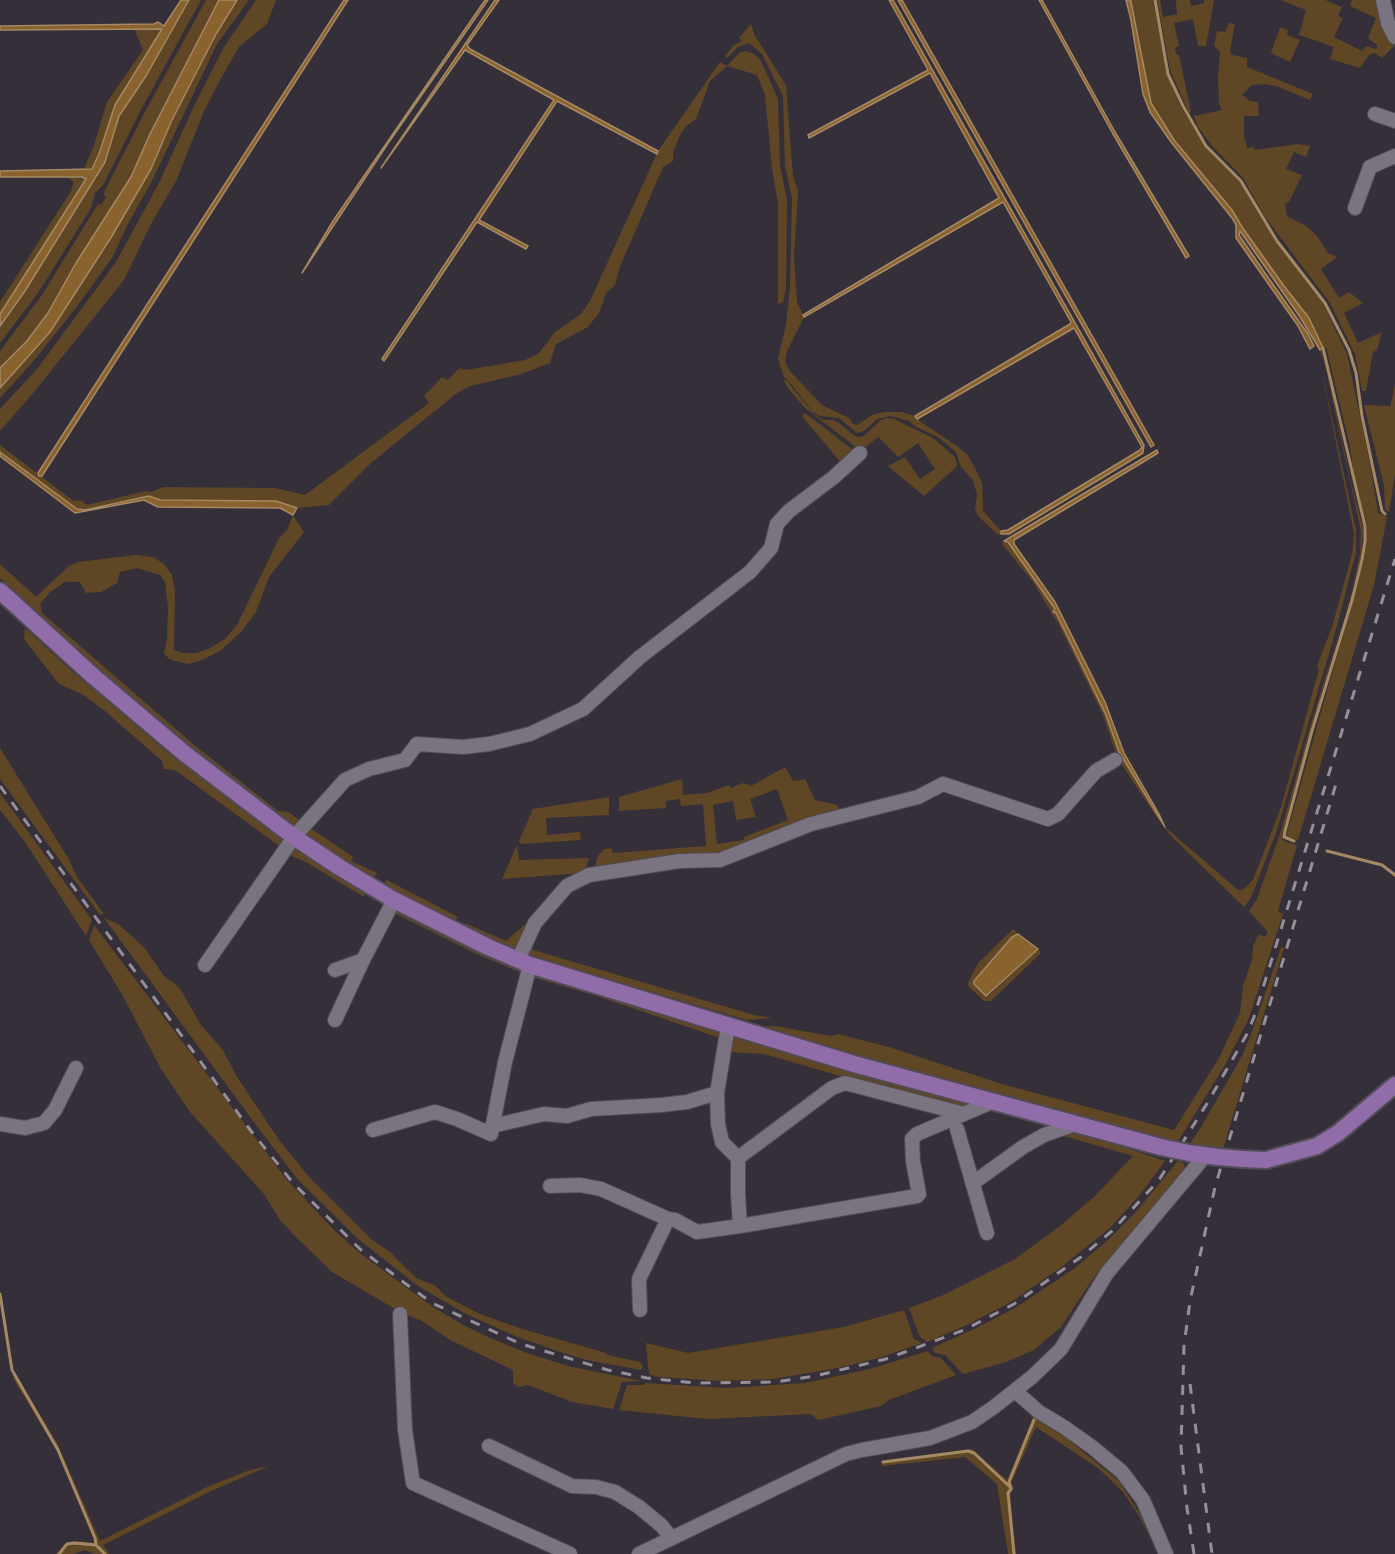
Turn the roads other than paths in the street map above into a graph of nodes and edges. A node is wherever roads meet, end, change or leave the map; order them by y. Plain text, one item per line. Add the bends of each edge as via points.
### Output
1 (1383, 0) edge
2 (1395, 37) edge
3 (1376, 114) dead end
4 (1395, 122) edge
5 (1395, 156) edge
6 (1355, 208) dead end
7 (860, 453) dead end
8 (0, 591) edge
9 (1115, 760) dead end
10 (294, 837) junction
11 (394, 900) junction
12 (363, 960) junction
13 (524, 963) junction
14 (206, 965) dead end
15 (335, 970) dead end
16 (335, 1020) dead end
17 (728, 1026) junction
18 (76, 1068) dead end
19 (1395, 1085) edge
20 (717, 1093) junction
21 (992, 1102) junction
22 (964, 1114) junction
23 (0, 1124) edge
24 (1076, 1124) junction
25 (492, 1126) junction
26 (957, 1129) dead end
27 (373, 1130) dead end
28 (1204, 1156) junction
29 (738, 1158) junction
30 (973, 1183) junction
31 (550, 1186) dead end
32 (668, 1219) junction
33 (740, 1226) junction
34 (987, 1233) dead end
35 (640, 1310) dead end
36 (400, 1314) dead end
37 (1015, 1391) junction
38 (489, 1446) dead end
39 (671, 1538) junction
40 (570, 1554) edge
41 (639, 1554) edge
42 (1166, 1554) edge

1 - 2 street
3 - 4 street
5 - 6 street via 1370,167
7 - 10 street via 789,511 777,524 771,548 750,572 640,657 583,709 530,734 489,744 417,744 405,760 345,780
8 - 10 main road via 184,753
9 - 13 street via 1096,771 1058,814 1048,819 943,784 918,797 811,824 720,860 680,861 590,875 567,886 535,923
10 - 11 main road
10 - 14 street
11 - 12 street
11 - 13 main road
12 - 15 street
12 - 16 street
13 - 17 main road
13 - 25 street
17 - 20 street
17 - 21 main road
18 - 23 street via 44,1123 25,1128
19 - 28 main road, bridge via 1317,1146 1266,1160
20 - 25 street via 687,1102 591,1109 567,1116 544,1114
20 - 29 street via 722,1142
21 - 22 street
21 - 24 main road
22 - 29 street via 845,1083 832,1088
22 - 33 street via 912,1139 920,1194 917,1196
24 - 28 main road, bridge
24 - 30 street via 1023,1147
25 - 27 street via 491,1134 435,1112
26 - 30 street
28 - 37 street via 1107,1273 1061,1349
29 - 33 street
30 - 34 street
31 - 32 street via 601,1189
32 - 33 street via 697,1232
32 - 35 street via 639,1279
36 - 40 street via 405,1430 413,1483
37 - 39 street via 951,1431 846,1454
37 - 42 street via 1122,1472 1143,1500
38 - 39 street via 572,1486 615,1492 639,1507
39 - 41 street

